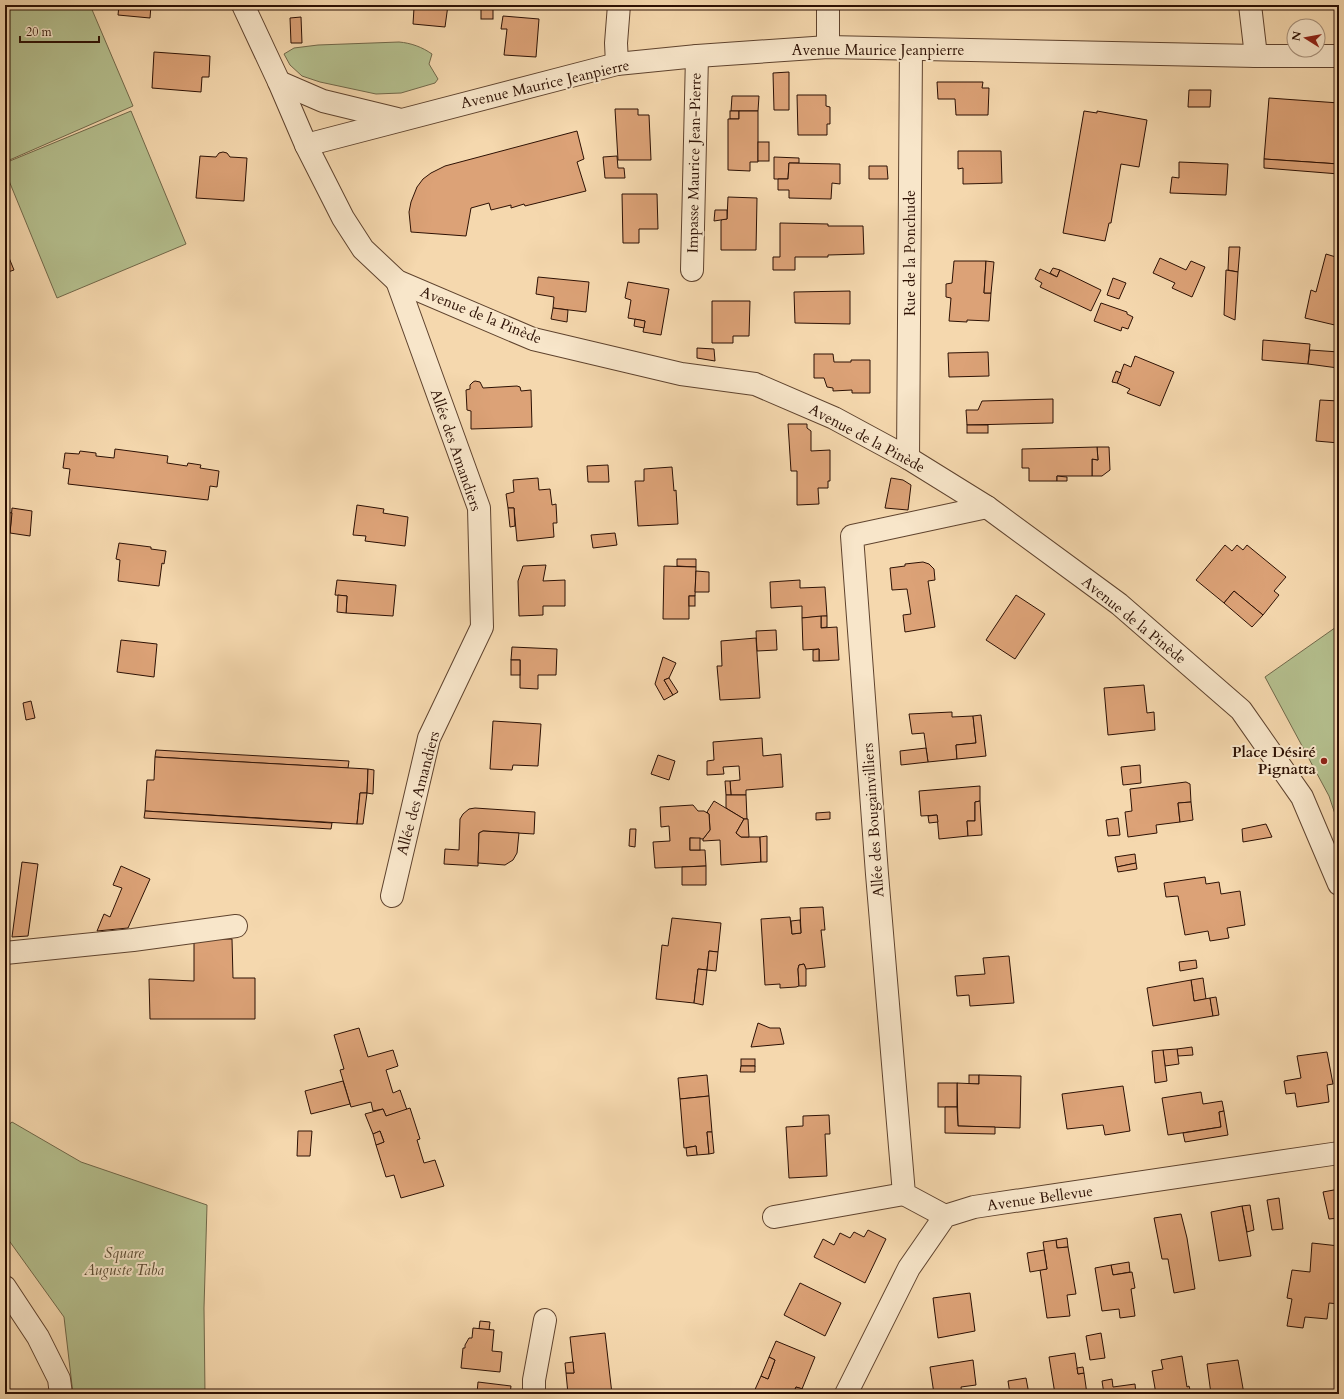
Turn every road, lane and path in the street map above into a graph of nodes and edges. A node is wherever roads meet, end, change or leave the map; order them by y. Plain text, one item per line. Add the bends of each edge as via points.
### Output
1 (243, 5) edge
2 (619, 5) edge
3 (828, 5) edge
4 (1250, 5) edge
5 (828, 47) junction
6 (911, 49) junction
7 (697, 56) junction
8 (1256, 56) junction
9 (1339, 56) edge
10 (617, 64) junction
11 (279, 82) junction
12 (400, 120) junction
13 (306, 145) junction
14 (692, 270) dead end
15 (397, 281) junction
16 (908, 458) junction
17 (987, 506) junction
18 (1339, 884) edge
19 (392, 896) dead end
20 (236, 926) dead end
21 (5, 953) edge
22 (1339, 1153) edge
23 (904, 1194) junction
24 (945, 1216) junction
25 (774, 1218) dead end
26 (5, 1287) edge
27 (545, 1320) dead end
28 (61, 1394) edge
29 (534, 1394) edge
30 (846, 1394) edge

1 - 11 street
2 - 10 street
3 - 5 street
4 - 8 street
5 - 6 street, Avenue Maurice Jeanpierre
5 - 7 street, Avenue Maurice Jeanpierre
6 - 8 street, Avenue Maurice Jeanpierre
6 - 16 street, Rue de la Ponchude
7 - 10 street, Avenue Maurice Jeanpierre
7 - 14 street, Impasse Maurice Jean-Pierre
8 - 9 street, Avenue Maurice Jeanpierre
10 - 12 street, Avenue Maurice Jeanpierre
11 - 12 street, Avenue Maurice Jeanpierre via 323,101
11 - 13 street
12 - 13 street, Avenue Maurice Jeanpierre
13 - 15 street, Avenue de la Pinède via 343,218 363,249
15 - 16 street, Avenue de la Pinède via 534,338 681,374 755,384 834,418
15 - 19 street, Allée des Amandiers via 479,508 482,627 429,738
16 - 17 street, Avenue de la Pinède
17 - 18 street, Avenue de la Pinède via 1119,604 1241,710 1302,797
17 - 23 street, Allée des Bougainvilliers via 852,536
20 - 21 street
22 - 24 street, Avenue Bellevue via 974,1208
23 - 24 street
23 - 25 street
24 - 30 street via 908,1268
26 - 28 street via 38,1336 59,1379
27 - 29 street via 534,1380

